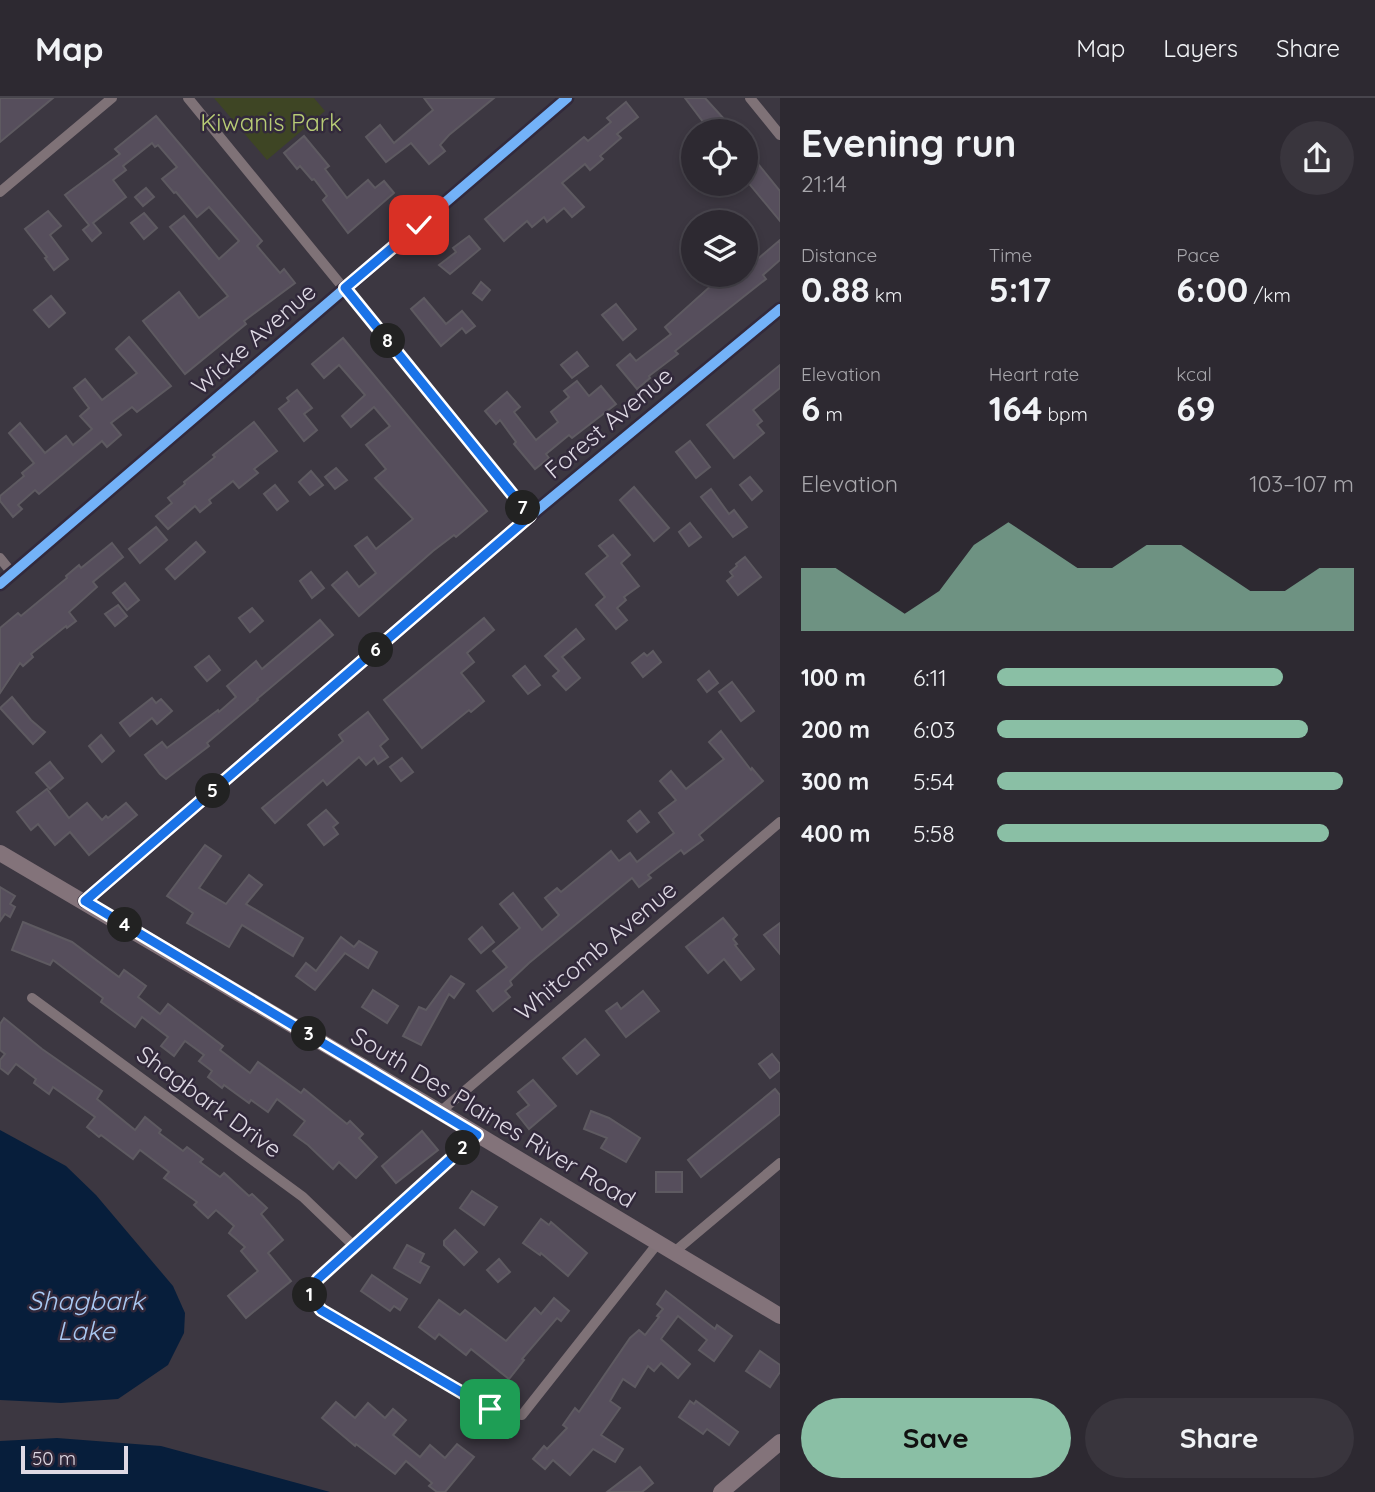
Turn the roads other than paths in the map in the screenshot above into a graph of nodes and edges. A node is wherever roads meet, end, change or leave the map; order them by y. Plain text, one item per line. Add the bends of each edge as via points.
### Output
1 (112, 98) edge
2 (188, 98) edge
3 (567, 98) edge
4 (750, 98) edge
5 (780, 135) edge
6 (0, 192) edge
7 (345, 288) junction
8 (780, 309) edge
9 (530, 516) junction
10 (0, 558) edge
11 (12, 573) junction
12 (0, 584) edge
13 (780, 822) edge
14 (0, 853) edge
15 (85, 901) junction
16 (32, 998) dead end
17 (440, 1112) junction
18 (477, 1135) junction
19 (780, 1163) edge
20 (658, 1243) junction
21 (355, 1247) junction
22 (673, 1252) junction
23 (780, 1316) edge
24 (780, 1442) edge
25 (721, 1492) edge

1 - 6 street
2 - 7 street
3 - 7 street, Wicke Avenue
4 - 5 street
7 - 9 street
7 - 11 street, Wicke Avenue
8 - 9 street, Forest Avenue
9 - 15 street, Forest Avenue
10 - 11 street
11 - 12 street, Wicke Avenue
13 - 17 street, Whitcomb Avenue
14 - 15 main road, South Des Plaines River Road
15 - 17 main road, South Des Plaines River Road
16 - 21 street, Shagbark Drive via 303,1197
17 - 18 main road, South Des Plaines River Road
18 - 20 main road, South Des Plaines River Road
18 - 21 street
19 - 22 street
20 - 21 street via 522,1415 490,1409 314,1303 309,1293 313,1286
20 - 22 main road, South Des Plaines River Road
22 - 23 main road, South Des Plaines River Road
24 - 25 main road

